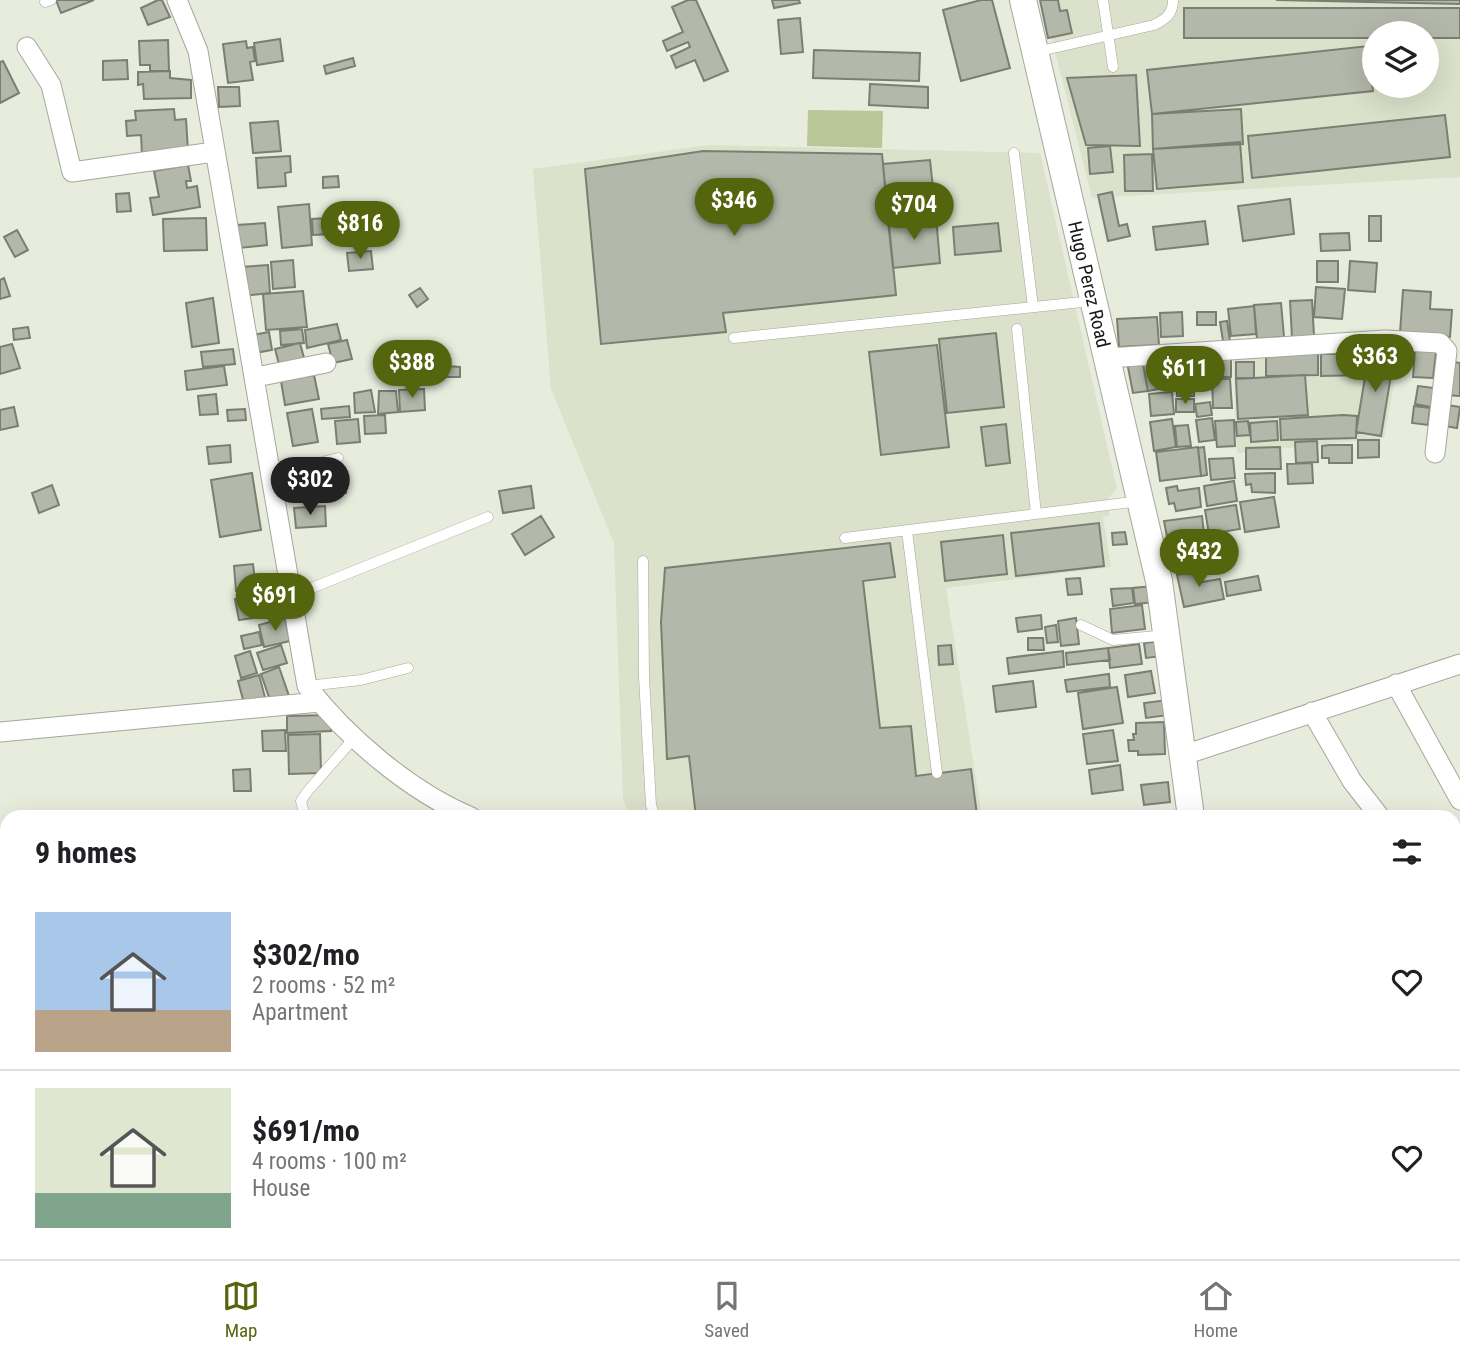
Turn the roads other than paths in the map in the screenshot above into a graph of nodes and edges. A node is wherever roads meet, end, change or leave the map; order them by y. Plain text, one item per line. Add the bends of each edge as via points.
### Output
1 (177, 0) edge
2 (1023, 0) edge
3 (1103, 0) edge
4 (1173, 0) edge
5 (1108, 36) junction
6 (27, 47) dead end
7 (1036, 52) junction
8 (1113, 67) dead end
9 (214, 152) junction
10 (1014, 153) dead end
11 (1095, 300) junction
12 (1032, 307) junction
13 (1017, 330) dead end
14 (734, 338) dead end
15 (1108, 358) junction
16 (326, 363) dead end
17 (256, 377) junction
18 (1435, 453) dead end
19 (338, 457) dead end
20 (271, 466) junction
21 (1141, 501) junction
22 (1036, 514) junction
23 (488, 517) dead end
24 (907, 531) junction
25 (845, 538) dead end
26 (643, 561) dead end
27 (292, 596) junction
28 (1081, 625) dead end
29 (1167, 635) junction
30 (1460, 664) edge
31 (408, 668) dead end
32 (1396, 684) junction
33 (307, 686) junction
34 (319, 702) junction
35 (1312, 712) junction
36 (0, 732) edge
37 (356, 737) junction
38 (1184, 755) junction
39 (937, 773) dead end
40 (1460, 800) edge
41 (302, 810) edge
42 (442, 810) edge
43 (653, 810) edge
44 (1190, 810) edge
45 (1375, 810) edge

1 - 9 street via 198,51
2 - 7 street, Hugo Perez Road
3 - 5 lane
4 - 5 lane via 1167,19
5 - 7 lane
5 - 8 lane
6 - 9 street via 51,85 72,172
7 - 11 street, Hugo Perez Road
9 - 17 street
10 - 12 lane
11 - 12 lane
11 - 15 street, Hugo Perez Road
12 - 14 lane
13 - 22 lane
15 - 18 street via 1385,340 1440,343 1447,351
15 - 21 street, Hugo Perez Road
16 - 17 street
17 - 20 street
19 - 20 lane via 299,468
20 - 27 street
21 - 22 lane
21 - 29 street, Hugo Perez Road
22 - 24 lane
23 - 27 lane
24 - 25 lane
24 - 39 lane
26 - 43 lane via 643,677
27 - 33 street
28 - 29 lane via 1114,640
29 - 38 street, Hugo Perez Road
30 - 32 street
31 - 33 lane via 362,680
32 - 35 street
32 - 40 street
33 - 34 street
34 - 36 street
34 - 37 street
35 - 38 street
35 - 45 street
37 - 41 lane via 300,801
37 - 42 street
38 - 44 street, Hugo Perez Road

